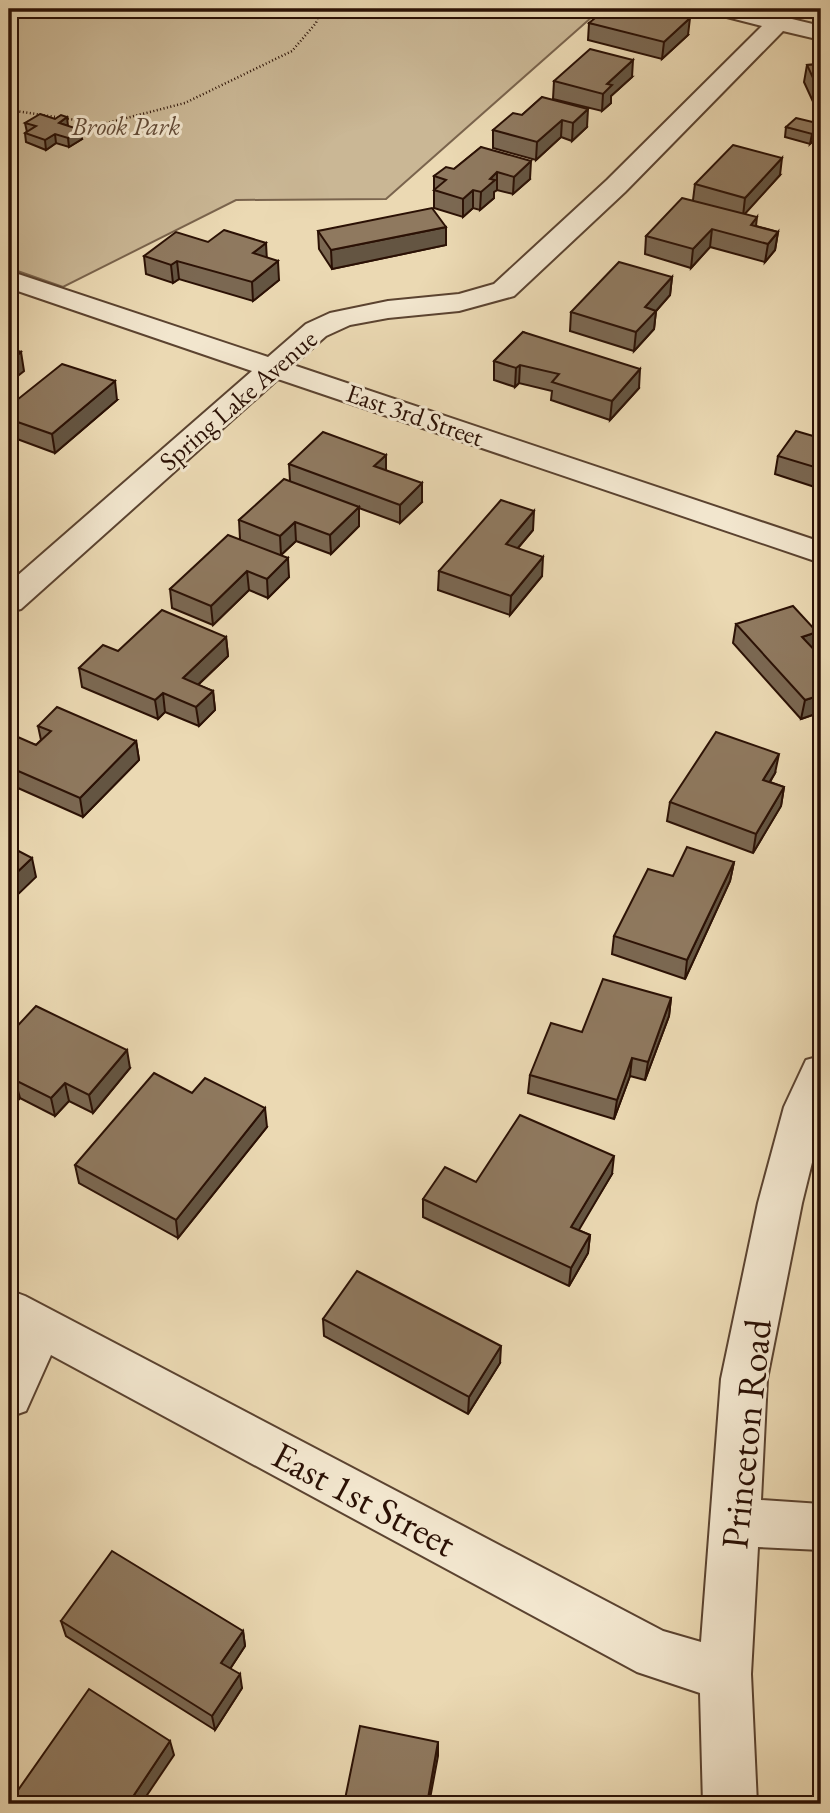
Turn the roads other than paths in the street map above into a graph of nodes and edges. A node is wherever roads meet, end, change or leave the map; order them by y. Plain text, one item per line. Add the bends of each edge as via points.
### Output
1 (723, 9) edge
2 (779, 22) junction
3 (821, 33) edge
4 (9, 279) edge
5 (272, 367) junction
6 (821, 552) edge
7 (9, 601) edge
8 (821, 1072) edge
9 (25, 1319) edge
10 (9, 1395) edge
11 (735, 1522) junction
12 (821, 1527) edge
13 (724, 1674) junction
14 (730, 1804) edge

1 - 2 street
2 - 3 street
2 - 5 street, Spring Lake Avenue via 616,186 504,290 488,298 376,309 339,318 316,330
4 - 5 street, East 3rd Street
5 - 6 street, East 3rd Street
5 - 7 street, Spring Lake Avenue
8 - 11 street, Princeton Road via 805,1107 780,1203 744,1379
9 - 10 street
9 - 13 street, East 1st Street via 655,1654
11 - 12 street
11 - 13 street, Princeton Road
13 - 14 street, Princeton Road

